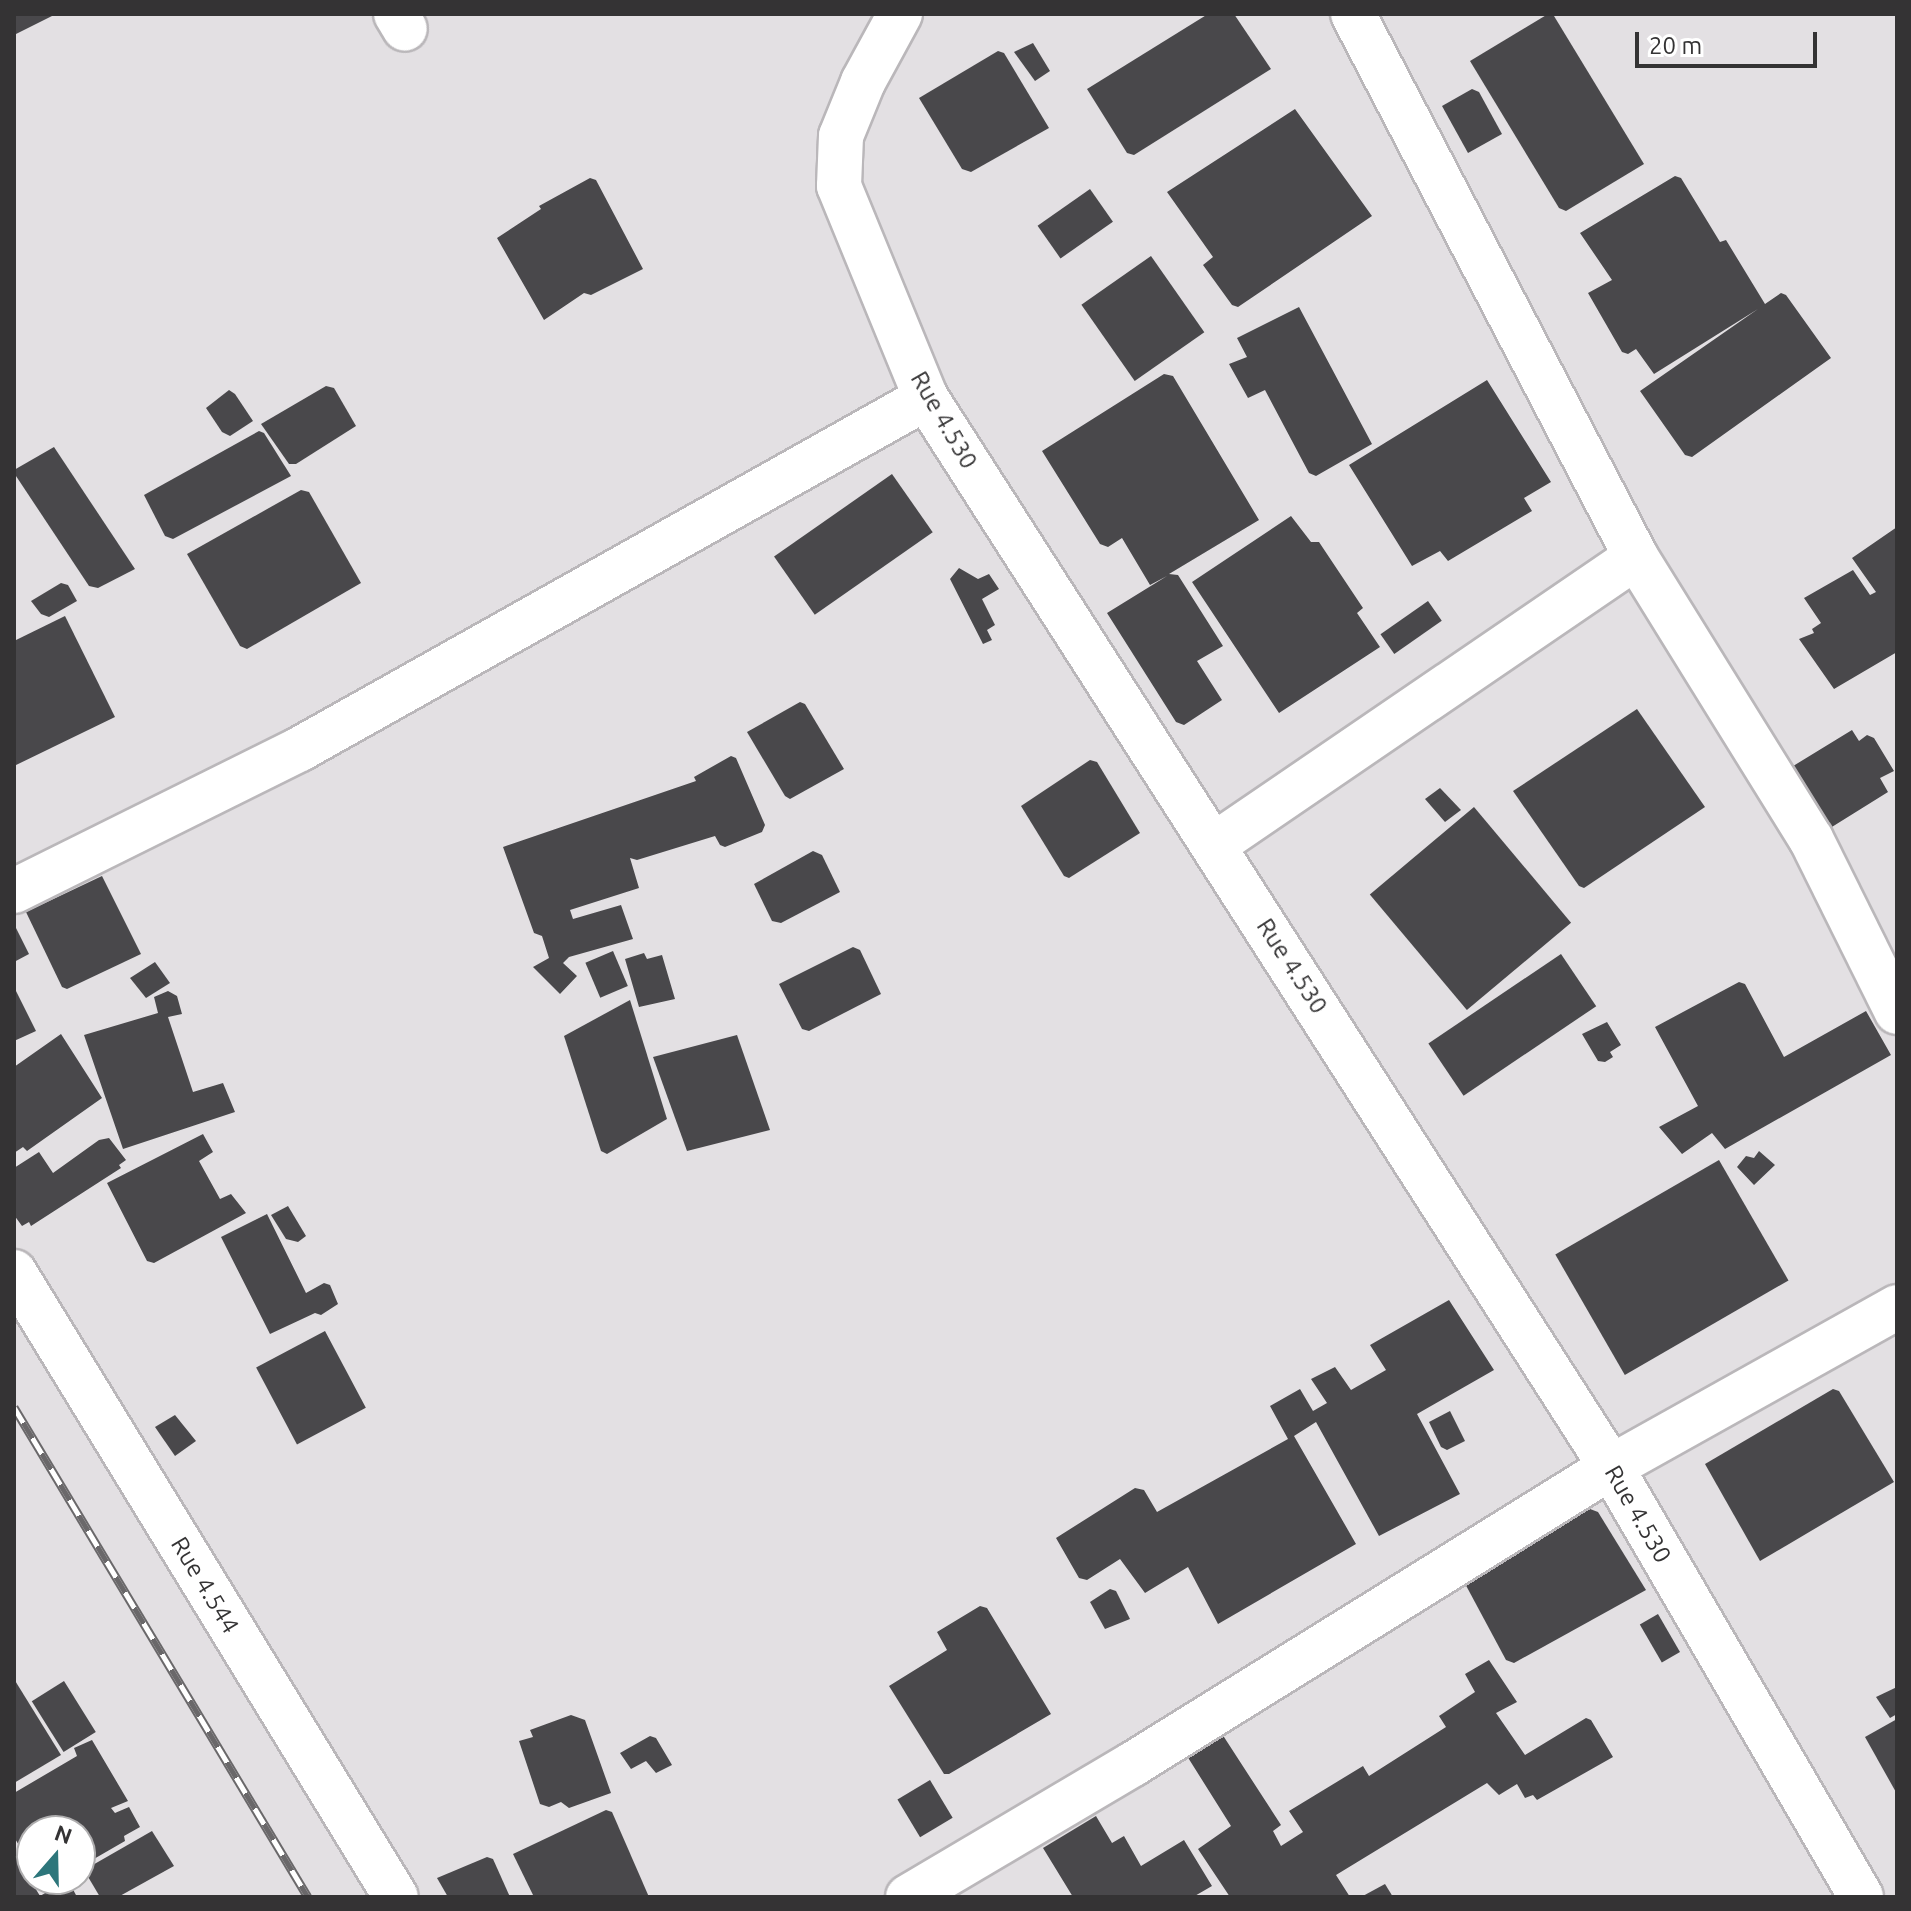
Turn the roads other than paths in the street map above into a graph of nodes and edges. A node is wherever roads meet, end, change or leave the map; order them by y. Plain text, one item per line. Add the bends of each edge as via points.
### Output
1 (900, 14) edge
2 (1353, 14) edge
3 (926, 398) junction
4 (1636, 557) junction
5 (1214, 845) junction
6 (14, 891) edge
7 (1897, 1012) edge
8 (14, 1272) edge
9 (1897, 1307) edge
10 (1611, 1467) junction
11 (396, 1897) edge
12 (908, 1897) edge
13 (1861, 1897) edge

1 - 3 street, Rue 4.530 via 841,136 839,186
2 - 4 street
3 - 5 street, Rue 4.530
3 - 6 street via 300,749
4 - 5 street
4 - 7 street via 1811,839
5 - 10 street, Rue 4.530
8 - 11 street, Rue 4.544
9 - 10 street
10 - 12 street
10 - 13 street, Rue 4.530

